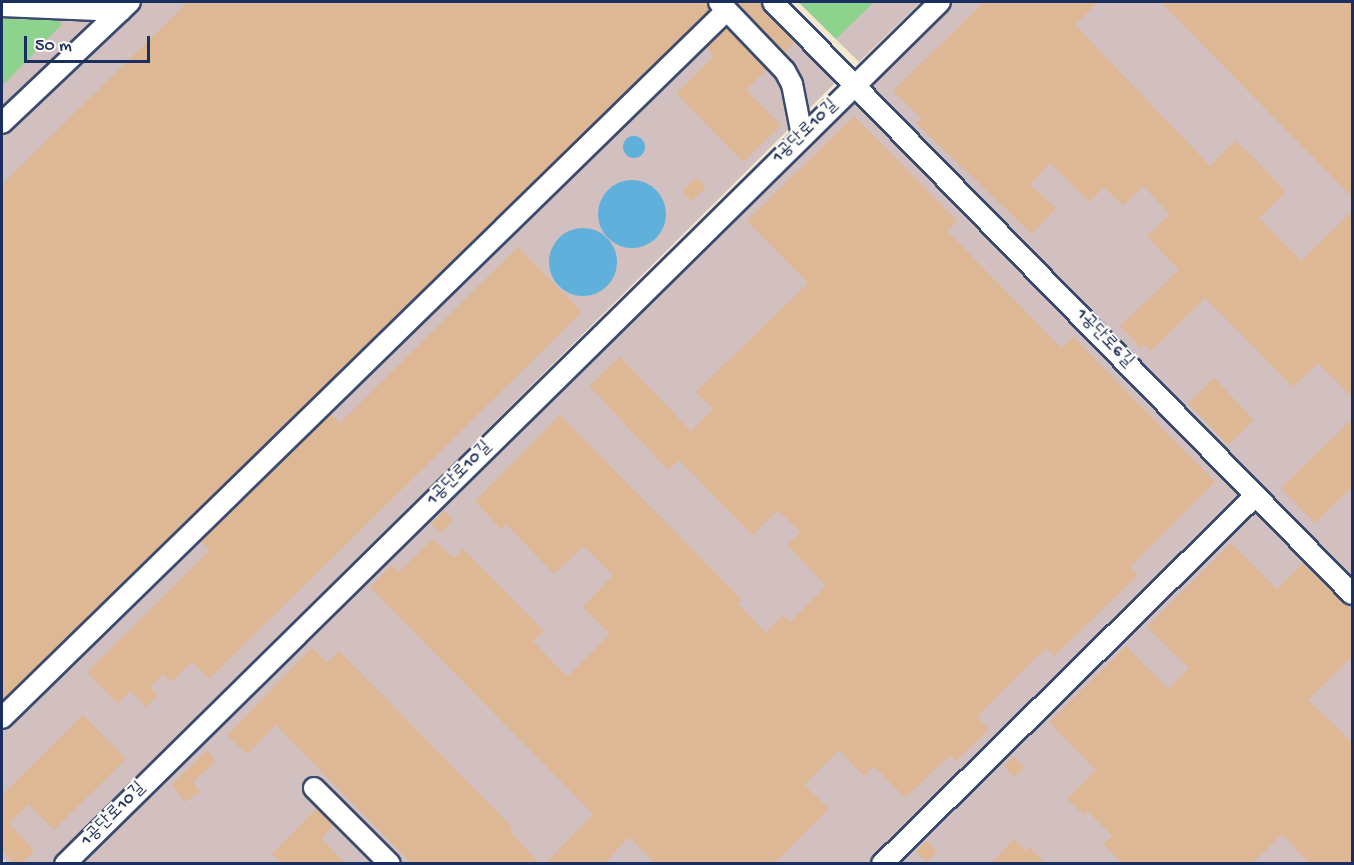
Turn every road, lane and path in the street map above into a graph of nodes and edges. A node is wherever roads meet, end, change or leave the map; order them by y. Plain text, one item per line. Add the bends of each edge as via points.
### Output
1 (773, 2) edge
2 (940, 2) edge
3 (2, 6) edge
4 (125, 6) edge
5 (723, 6) edge
6 (855, 85) junction
7 (2, 123) edge
8 (802, 135) junction
9 (1256, 495) junction
10 (1353, 594) edge
11 (2, 718) edge
12 (314, 788) dead end
13 (65, 864) edge
14 (390, 864) edge
15 (882, 864) edge

1 - 6 street, 1공단로10길
2 - 6 street, 1공단로10길
3 - 4 street
4 - 7 street
5 - 8 street via 785,71 792,84
5 - 11 street
6 - 8 street, 1공단로10길
6 - 9 street, 1공단로6길
8 - 13 street, 1공단로10길
9 - 10 street, 1공단로6길
9 - 15 street
12 - 14 street

